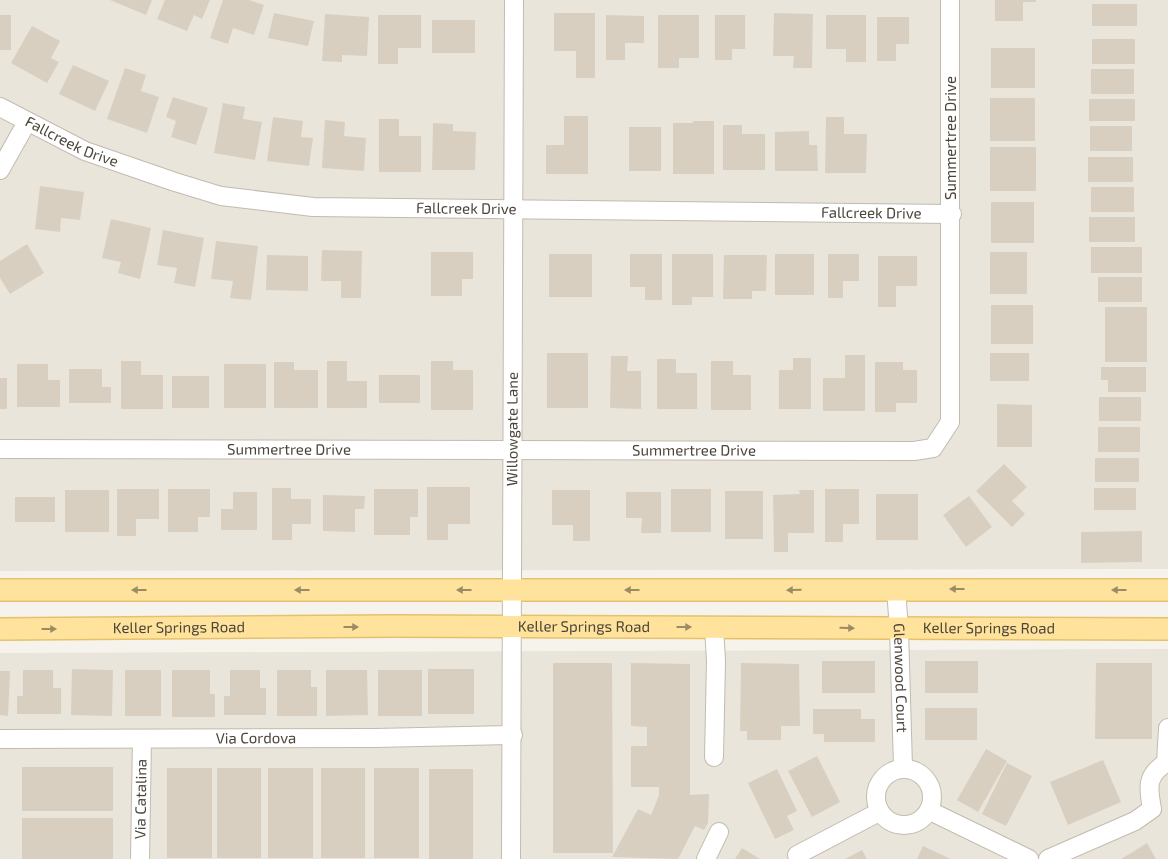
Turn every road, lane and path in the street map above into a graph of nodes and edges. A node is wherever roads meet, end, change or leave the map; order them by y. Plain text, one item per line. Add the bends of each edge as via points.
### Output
1 (514, 0) edge
2 (950, 0) edge
3 (0, 107) edge
4 (27, 122) junction
5 (0, 170) edge
6 (513, 210) junction
7 (952, 214) junction
8 (0, 449) edge
9 (512, 449) junction
10 (896, 589) junction
11 (0, 590) edge
12 (513, 590) junction
13 (1168, 590) edge
14 (513, 626) junction
15 (714, 627) junction
16 (0, 629) edge
17 (899, 629) junction
18 (1168, 629) edge
19 (1168, 728) edge
20 (513, 734) junction
21 (0, 739) edge
22 (142, 740) junction
23 (714, 757) dead end
24 (903, 767) junction
25 (930, 810) junction
26 (879, 812) junction
27 (719, 832) dead end
28 (797, 855) dead end
29 (140, 859) edge
30 (511, 859) edge
31 (706, 859) edge
32 (1029, 859) edge
33 (1048, 859) edge

1 - 6 street, Willowgate Lane
2 - 7 street, Summertree Drive
3 - 4 street, Fallcreek Drive
4 - 5 street
4 - 6 street, Fallcreek Drive via 84,150 221,196 313,207
6 - 7 street, Fallcreek Drive
6 - 9 street, Willowgate Lane
7 - 9 street, Summertree Drive via 950,422 932,448 914,451
8 - 9 street, Summertree Drive
9 - 12 street, Willowgate Lane
10 -> 12 main road
13 -> 10 main road
10 - 17 street, Glenwood Court
12 -> 11 main road
12 - 14 street, Willowgate Lane
14 -> 15 main road, Keller Springs Road
16 -> 14 main road, Keller Springs Road
14 - 20 street, Willowgate Lane
15 -> 17 main road, Keller Springs Road
15 - 23 street
17 - 18 main road, Keller Springs Road
17 - 24 street, Glenwood Court
19 - 33 street via 1166,763 1156,769 1148,787 1152,809 1135,821
20 - 22 street, Via Cordova
20 - 30 street, Willowgate Lane
21 - 22 street, Via Cordova
22 - 29 street, Via Catalina
24 - 25 street via 922,773 933,791
24 - 26 street via 884,774 874,792
25 - 26 street via 915,824 895,825
25 - 32 street
26 - 28 street
27 - 31 street

